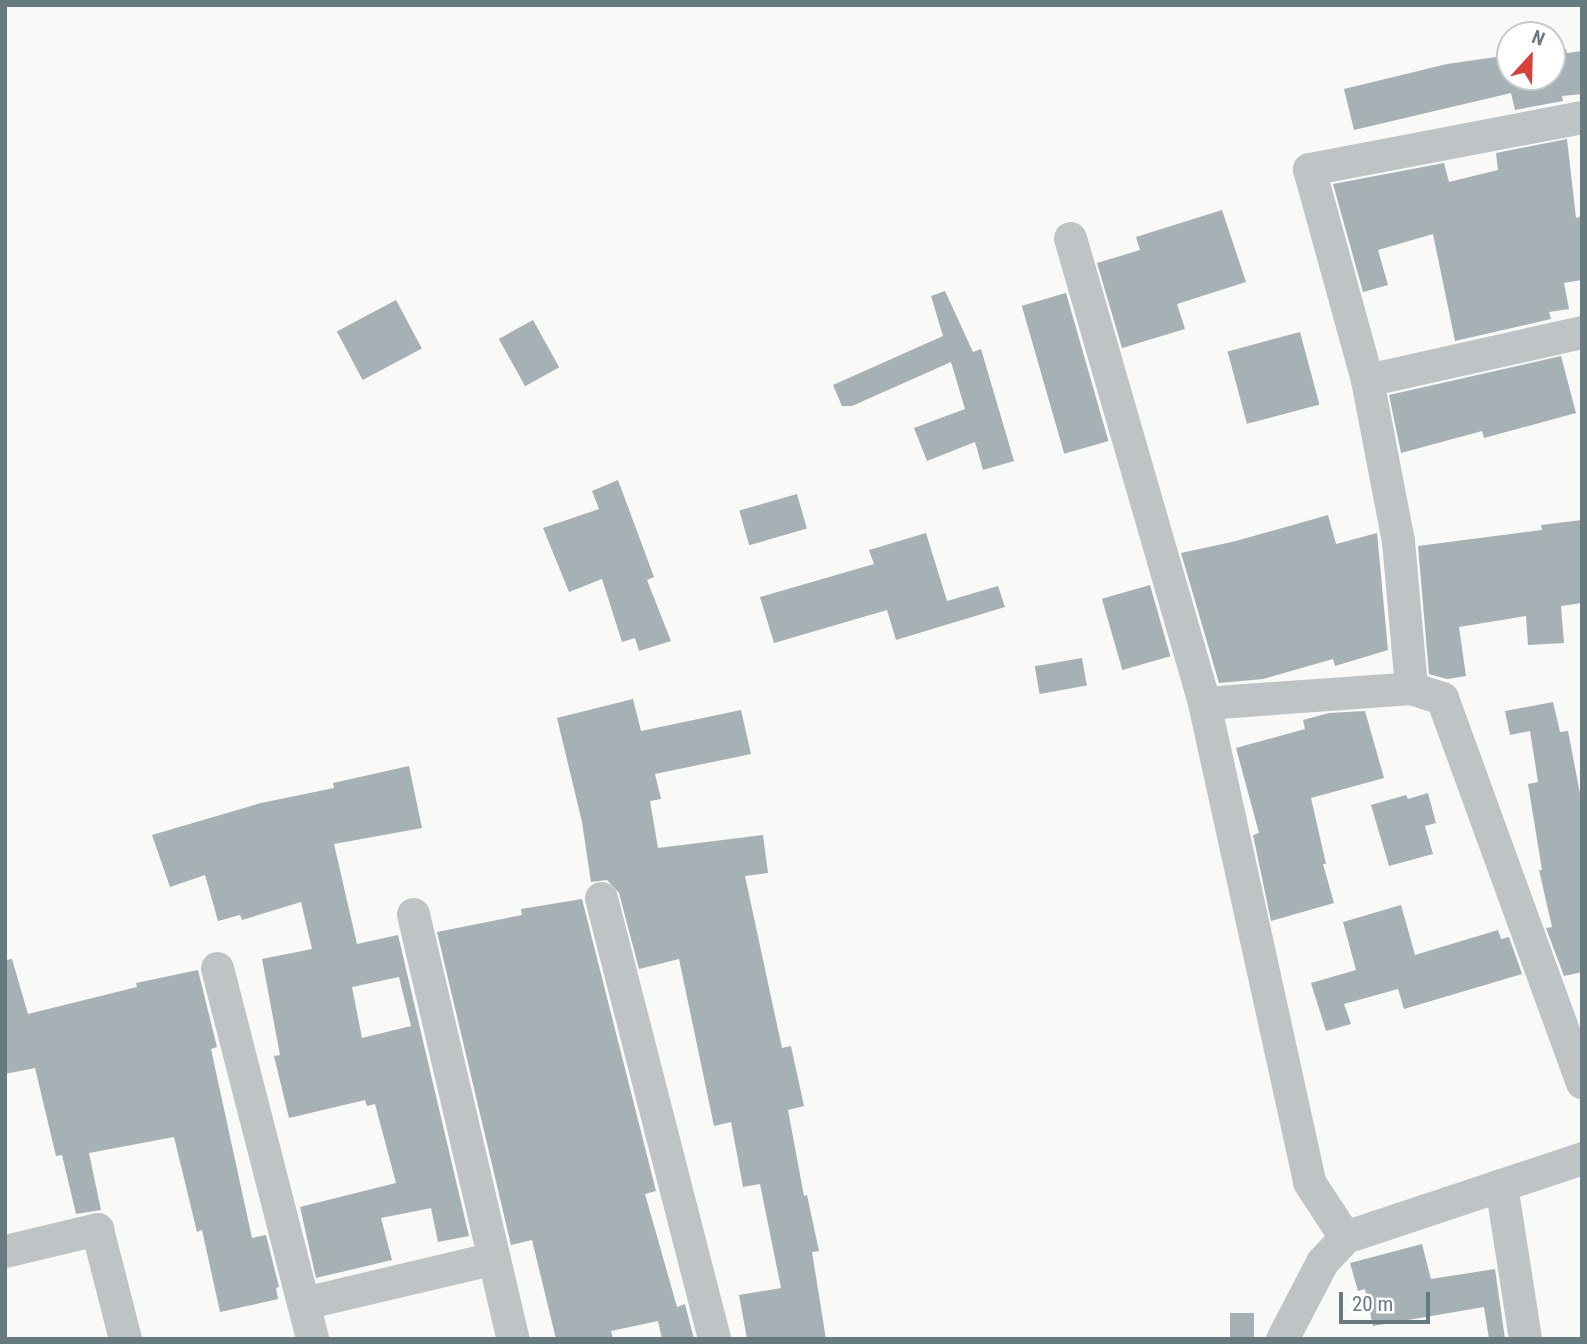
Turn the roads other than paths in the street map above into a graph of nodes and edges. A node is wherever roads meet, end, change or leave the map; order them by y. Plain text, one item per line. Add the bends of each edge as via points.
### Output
1 (1582, 117) edge
2 (1070, 238) dead end
3 (1582, 332) edge
4 (1367, 380) junction
5 (1411, 688) junction
6 (1204, 703) junction
7 (601, 898) dead end
8 (412, 914) dead end
9 (216, 968) dead end
10 (1582, 1082) edge
11 (1582, 1158) edge
12 (1501, 1185) junction
13 (1345, 1237) junction
14 (5, 1251) edge
15 (494, 1258) junction
16 (304, 1303) junction
17 (125, 1339) edge
18 (313, 1339) edge
19 (513, 1339) edge
20 (714, 1339) edge
21 (1282, 1339) edge
22 (1525, 1339) edge

1 - 4 street via 1309,169
2 - 6 street
3 - 4 street
4 - 5 street via 1398,541
5 - 6 street
5 - 10 street via 1442,698
6 - 13 street via 1309,1182
7 - 20 street
8 - 15 street
9 - 16 street
11 - 12 street
12 - 13 street
12 - 22 street
13 - 21 street via 1322,1262
14 - 17 street via 97,1229
15 - 16 street
15 - 19 street
16 - 18 street

